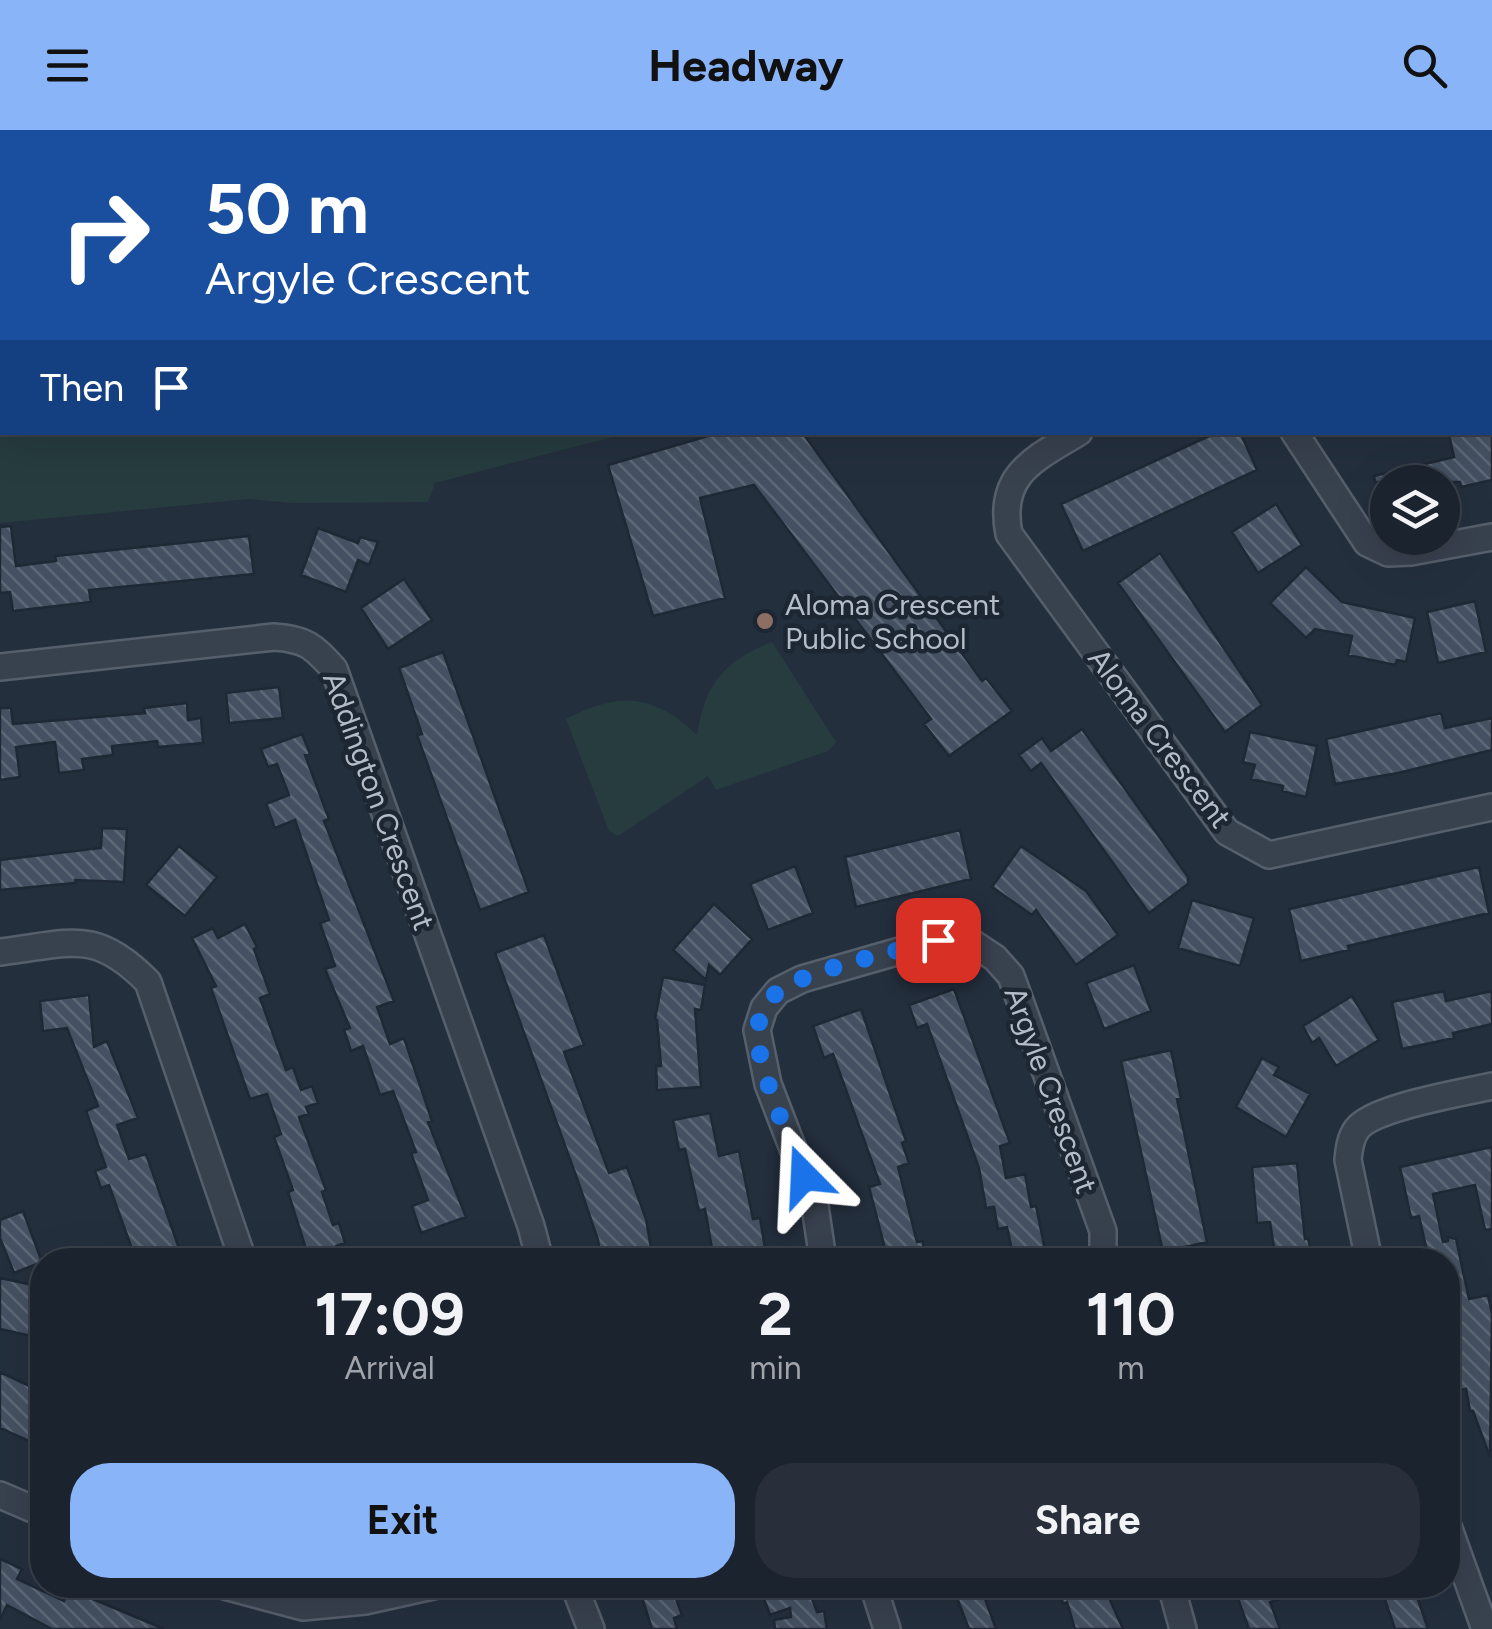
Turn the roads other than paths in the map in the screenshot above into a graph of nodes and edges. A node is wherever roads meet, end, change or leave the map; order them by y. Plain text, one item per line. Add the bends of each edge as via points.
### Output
1 (1074, 435) edge
2 (1296, 435) edge
3 (1492, 536) edge
4 (0, 667) edge
5 (1492, 807) edge
6 (0, 952) edge
7 (1492, 1086) edge
8 (240, 1248) edge
9 (537, 1248) edge
10 (821, 1248) edge
11 (1103, 1248) edge
12 (1366, 1248) edge
13 (0, 1495) edge
14 (30, 1508) edge
15 (1460, 1559) edge
16 (267, 1598) edge
17 (378, 1598) edge
18 (579, 1598) edge
19 (878, 1598) edge
20 (1174, 1598) edge
21 (591, 1629) edge
22 (888, 1629) edge
23 (1182, 1629) edge
24 (1485, 1629) edge

1 - 5 street, Aloma Crescent via 1014,478 1005,516 1009,534 1227,832 1269,856
2 - 3 street via 1368,543 1412,552
4 - 9 street, Addington Crescent via 274,636 300,639 334,669
6 - 8 street via 81,942 127,960 148,982
7 - 12 street via 1411,1104 1358,1128 1348,1160
10 - 11 street, Argyle Crescent via 816,1206 768,1084 757,1030 764,1008 778,991 802,979 938,940 974,944 1010,976
13 - 14 street
15 - 24 street
16 - 17 street via 303,1608
18 - 21 street
19 - 22 street
20 - 23 street

